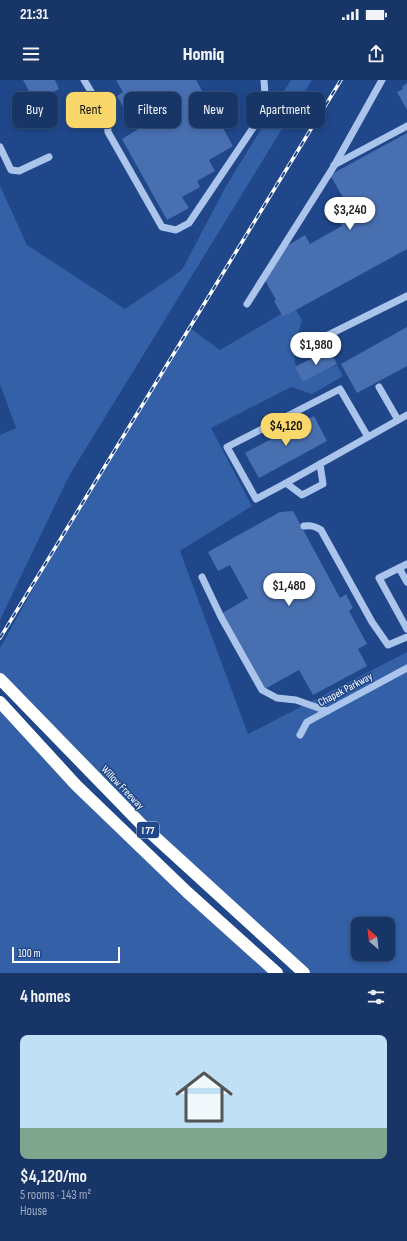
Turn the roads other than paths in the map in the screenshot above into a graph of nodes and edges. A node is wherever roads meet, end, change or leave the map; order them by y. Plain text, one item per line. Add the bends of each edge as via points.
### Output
1 (84, 80) edge
2 (264, 80) edge
3 (382, 80) edge
4 (407, 126) edge
5 (0, 147) edge
6 (49, 157) dead end
7 (334, 166) junction
8 (407, 296) edge
9 (247, 304) dead end
10 (310, 344) dead end
11 (379, 387) dead end
12 (407, 415) edge
13 (398, 420) junction
14 (368, 437) junction
15 (320, 464) junction
16 (286, 483) junction
17 (304, 526) dead end
18 (407, 564) edge
19 (399, 568) junction
20 (202, 577) dead end
21 (407, 582) edge
22 (407, 629) edge
23 (407, 637) edge
24 (407, 668) edge
25 (0, 679) edge
26 (0, 702) edge
27 (327, 711) junction
28 (300, 735) dead end
29 (277, 973) edge
30 (304, 973) edge

1 - 2 street via 107,118 108,132 152,211 162,227 176,230 189,223 259,119 265,95
3 - 7 street
4 - 7 street
5 - 6 street via 11,170 19,172
7 - 9 street
8 - 10 street
11 - 13 street
12 - 13 street
13 - 14 street
14 - 15 street
14 - 16 street via 340,389 227,447 256,498
15 - 16 street
15 - 16 street via 323,484 302,495
17 - 23 street via 316,526 321,530 372,622 388,645
18 - 19 street
19 - 21 street
19 - 22 street via 379,578
20 - 27 street via 262,690 277,698 296,700
24 - 27 street, Chapek Parkway
25 - 30 highway, Willow Freeway / I 77 via 143,826
26 - 29 highway, I 77 via 76,785 187,892
27 - 28 street, Chapek Parkway via 307,722

